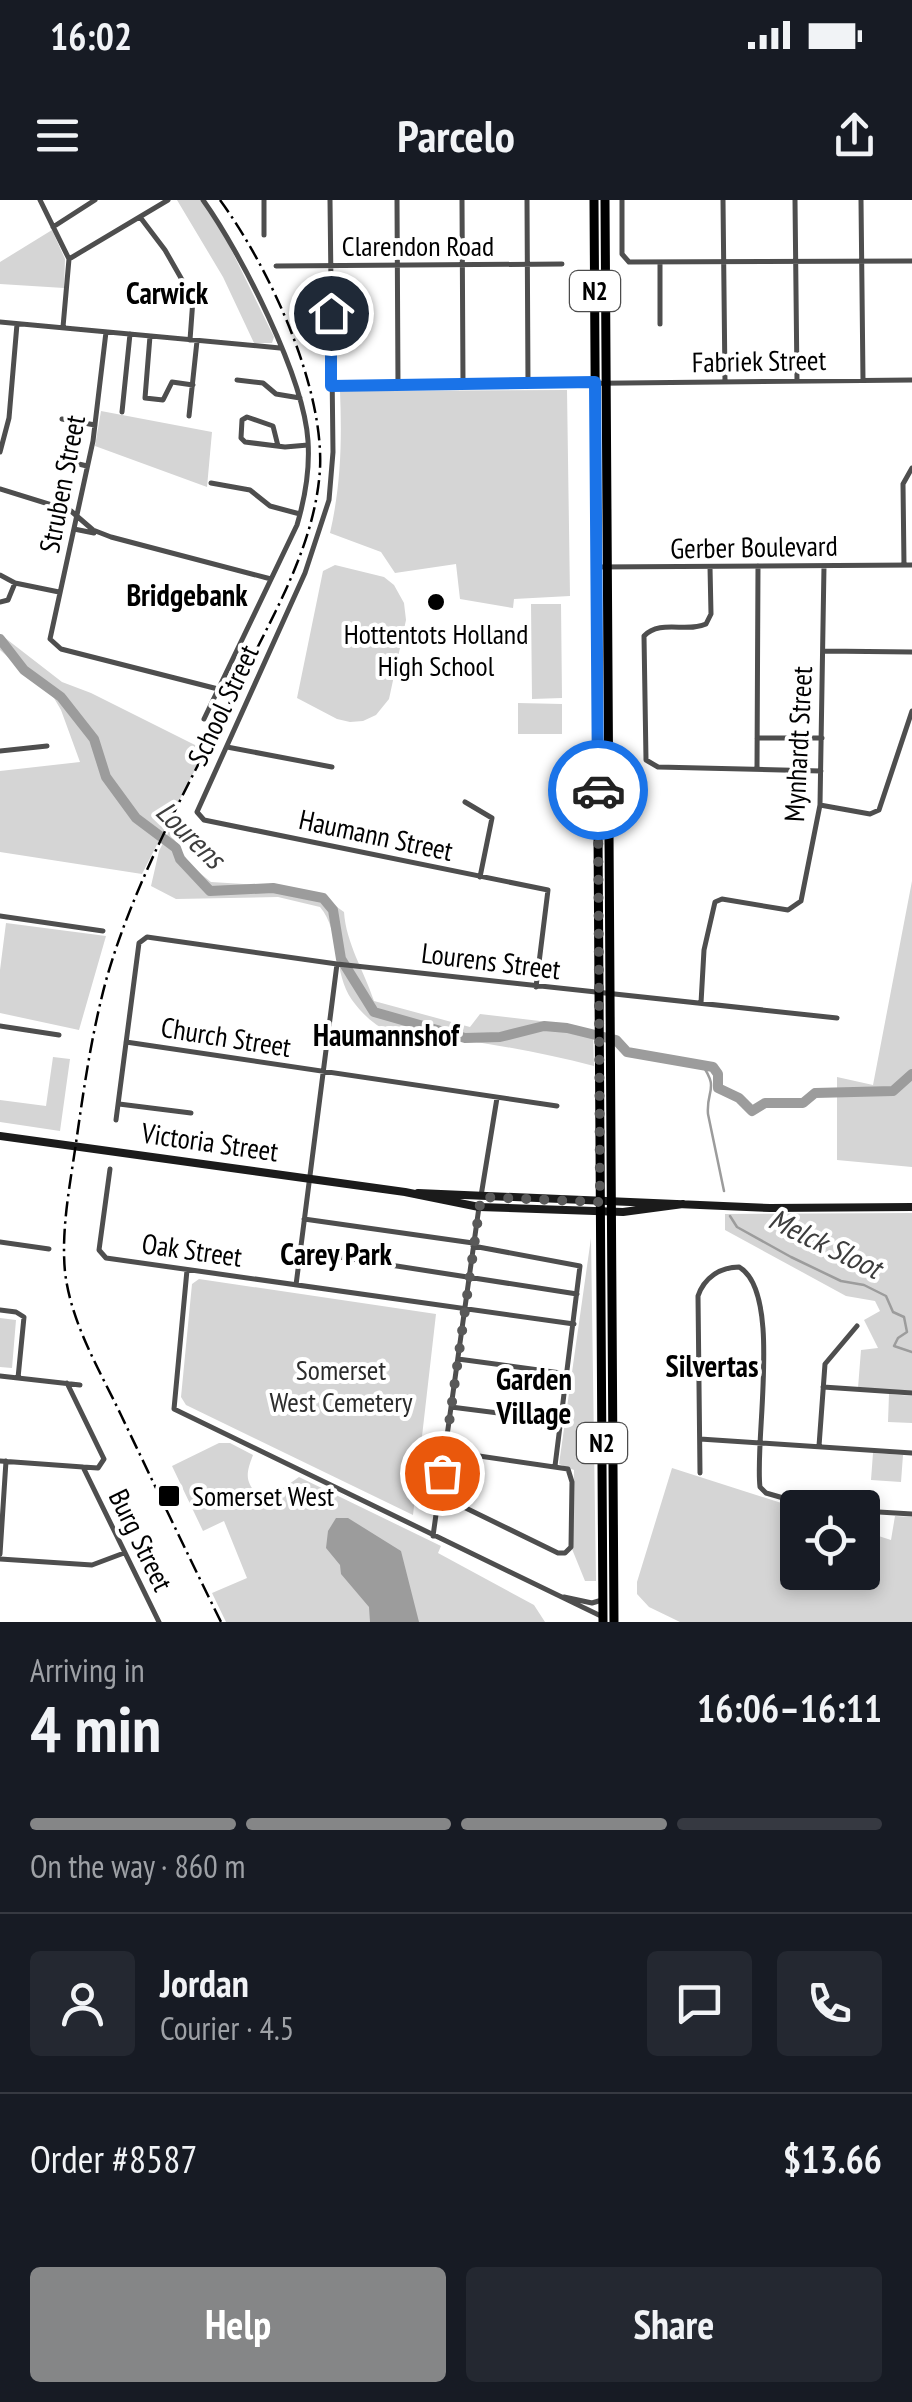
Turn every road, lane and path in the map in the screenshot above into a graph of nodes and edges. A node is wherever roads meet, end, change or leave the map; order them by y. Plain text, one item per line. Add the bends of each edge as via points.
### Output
1 (40, 200) edge
2 (94, 200) edge
3 (168, 200) edge
4 (203, 200) edge
5 (264, 200) edge
6 (330, 200) edge
7 (397, 200) edge
8 (462, 200) edge
9 (527, 200) edge
10 (594, 200) edge
11 (605, 200) edge
12 (622, 200) edge
13 (723, 200) edge
14 (795, 200) edge
15 (861, 200) edge
16 (140, 217) junction
17 (54, 227) junction
18 (264, 235) dead end
19 (69, 259) junction
20 (912, 261) edge
21 (724, 262) junction
22 (796, 262) junction
23 (862, 262) junction
24 (660, 263) junction
25 (562, 264) dead end
26 (462, 265) junction
27 (527, 265) junction
28 (276, 266) dead end
29 (330, 266) junction
30 (397, 266) junction
31 (0, 322) edge
32 (18, 324) junction
33 (660, 324) dead end
34 (63, 328) junction
35 (106, 332) junction
36 (130, 334) junction
37 (150, 336) junction
38 (193, 340) junction
39 (280, 348) junction
40 (237, 380) dead end
41 (862, 380) junction
42 (912, 380) edge
43 (797, 381) junction
44 (600, 382) junction
45 (725, 382) junction
46 (464, 384) junction
47 (528, 384) junction
48 (192, 385) junction
49 (398, 385) junction
50 (331, 386) junction
51 (300, 398) junction
52 (122, 412) dead end
53 (190, 416) dead end
54 (62, 420) dead end
55 (95, 425) junction
56 (308, 445) junction
57 (278, 446) junction
58 (0, 452) edge
59 (62, 460) dead end
60 (87, 466) junction
61 (912, 468) edge
62 (212, 483) dead end
63 (0, 489) edge
64 (300, 514) junction
65 (77, 515) junction
66 (74, 529) junction
67 (97, 533) junction
68 (904, 565) junction
69 (912, 565) edge
70 (758, 566) junction
71 (824, 566) junction
72 (596, 567) junction
73 (608, 567) junction
74 (710, 567) junction
75 (0, 575) edge
76 (271, 579) junction
77 (16, 582) junction
78 (60, 592) junction
79 (0, 602) edge
80 (823, 650) junction
81 (912, 652) edge
82 (218, 689) junction
83 (912, 711) edge
84 (204, 719) dead end
85 (757, 738) junction
86 (822, 738) junction
87 (47, 746) dead end
88 (226, 747) junction
89 (0, 751) edge
90 (332, 767) dead end
91 (756, 770) junction
92 (821, 771) junction
93 (465, 802) dead end
94 (820, 805) junction
95 (198, 815) joint
96 (480, 877) junction
97 (0, 916) edge
98 (104, 930) dead end
99 (339, 964) junction
100 (536, 986) junction
101 (598, 994) junction
102 (611, 995) junction
103 (701, 1004) junction
104 (837, 1018) dead end
105 (0, 1026) edge
106 (58, 1035) dead end
107 (126, 1042) junction
108 (322, 1072) junction
109 (498, 1098) junction
110 (118, 1104) junction
111 (557, 1106) dead end
112 (190, 1113) dead end
113 (116, 1120) dead end
114 (0, 1136) edge
115 (110, 1168) dead end
116 (310, 1179) junction
117 (480, 1202) junction
118 (606, 1207) junction
119 (912, 1207) edge
120 (304, 1219) junction
121 (0, 1242) edge
122 (473, 1244) junction
123 (49, 1249) dead end
124 (300, 1251) junction
125 (188, 1270) junction
126 (470, 1275) junction
127 (296, 1286) junction
128 (578, 1294) junction
129 (0, 1310) edge
130 (465, 1310) junction
131 (574, 1324) junction
132 (856, 1326) dead end
133 (458, 1359) junction
134 (568, 1374) junction
135 (0, 1376) edge
136 (18, 1378) junction
137 (67, 1384) junction
138 (80, 1385) dead end
139 (823, 1387) junction
140 (912, 1392) edge
141 (451, 1407) junction
142 (562, 1421) junction
143 (700, 1439) junction
144 (762, 1443) junction
145 (819, 1447) junction
146 (445, 1451) junction
147 (912, 1453) edge
148 (3, 1461) edge
149 (556, 1466) junction
150 (84, 1467) junction
151 (700, 1473) dead end
152 (439, 1495) junction
153 (780, 1496) edge
154 (880, 1512) edge
155 (912, 1514) edge
156 (433, 1536) junction
157 (124, 1553) junction
158 (0, 1556) edge
159 (552, 1594) junction
160 (604, 1598) junction
161 (603, 1620) edge
162 (159, 1622) edge
163 (614, 1622) edge

1 - 17 street
2 - 17 street
3 - 16 street
4 - 39 street
5 - 18 street
6 - 29 street, School Street
7 - 30 street
8 - 26 street
9 - 27 street
10 - 44 highway, N2
11 - 44 highway, N2
12 - 24 street via 622,254 627,261
13 - 21 street
14 - 22 street
15 - 23 street
16 - 19 street
16 - 38 street via 193,298
17 - 19 street
19 - 34 street
20 - 23 street
21 - 22 street
21 - 24 street
21 - 45 street
22 - 23 street
22 - 43 street
23 - 41 street
24 - 33 street
25 - 27 street, Clarendon Road
26 - 27 street, Clarendon Road
26 - 30 street, Clarendon Road
26 - 46 street
27 - 47 street
28 - 29 street, Clarendon Road
29 - 30 street, Clarendon Road
29 - 50 street, School Street
30 - 49 street
31 - 32 street
32 - 34 street
32 - 58 street
34 - 35 street
35 - 36 street
35 - 55 street, Struben Street
36 - 37 street
36 - 52 street
37 - 38 street
37 - 48 street via 146,398 162,400 172,382
38 - 39 street
38 - 48 street
39 - 51 street
40 - 51 street
41 - 42 street, Fabriek Street
41 - 43 street, Fabriek Street
43 - 45 street, Fabriek Street
44 - 45 street, Fabriek Street
44 - 47 street, Fabriek Street
44 - 72 highway, N2
44 - 73 highway, N2
46 - 47 street, Fabriek Street
46 - 49 street, Fabriek Street
48 - 53 street
49 - 50 street, Fabriek Street
50 - 88 street, School Street via 333,468 323,524
51 - 56 street
54 - 55 street
55 - 60 street, Struben Street
56 - 57 street
56 - 64 street
57 - 57 street via 243,441 243,419 273,426
59 - 60 street
60 - 65 street, Struben Street
61 - 68 street via 903,490
62 - 64 street via 250,490 270,506
63 - 65 street
64 - 76 street
65 - 66 street, Struben Street
65 - 67 street
66 - 67 street
66 - 78 street, Struben Street
67 - 76 street
68 - 69 street, Gerber Boulevard
68 - 71 street, Gerber Boulevard
70 - 71 street, Gerber Boulevard
70 - 74 street, Gerber Boulevard
70 - 85 street
71 - 80 street, Mynhardt Street
72 - 73 street, Gerber Boulevard
72 - 101 highway, N2
73 - 74 street, Gerber Boulevard
73 - 102 highway, N2
74 - 91 street via 707,624 656,627 644,636 645,757 656,767
75 - 77 street
76 - 82 street
77 - 78 street
77 - 79 street
78 - 82 street, Struben Street via 52,643 61,649
80 - 81 street
80 - 86 street, Mynhardt Street
82 - 84 street
83 - 94 street via 879,810
85 - 86 street
85 - 91 street
86 - 92 street, Mynhardt Street
87 - 89 street
88 - 90 street
88 - 95 street, School Street
91 - 92 street
92 - 94 street, Mynhardt Street
93 - 96 street via 492,818
94 - 103 street, Mynhardt Street via 798,906 717,900 711,910
95 - 96 street, Haumann Street
96 - 100 street, Haumann Street via 548,890
97 - 98 street
99 - 100 street, Lourens Street
99 - 107 street, Lourens Street via 147,937
99 - 108 street
100 - 101 street, Lourens Street
101 - 102 street, Lourens Street
101 - 118 highway, N2
102 - 103 street, Lourens Street
102 - 118 highway, N2
103 - 104 street, Lourens Street
105 - 106 street
107 - 108 street, Church Street
107 - 110 street
108 - 109 street, Church Street
108 - 116 street
109 - 111 street, Church Street
109 - 117 street
110 - 112 street
110 - 113 street
114 - 116 main road, Victoria Street
115 - 125 street, Oak Street via 102,1256
116 - 117 main road, Victoria Street
116 - 120 street
117 - 118 main road, Victoria Street
117 - 122 street
118 - 119 main road, Victoria Street
118 - 160 highway, N2
118 - 163 highway, N2
120 - 122 street
120 - 124 street
121 - 123 street
122 - 126 street
122 - 128 street via 577,1263
124 - 126 street
124 - 127 street
125 - 127 street, Oak Street
125 - 156 street via 174,1408
126 - 128 street
126 - 130 street
127 - 130 street, Oak Street
128 - 131 street
129 - 136 street via 24,1317
130 - 131 street, Oak Street
130 - 133 street
131 - 134 street
132 - 139 street via 827,1360
133 - 134 street
133 - 141 street
134 - 142 street
135 - 136 street
136 - 137 street
137 - 138 street
137 - 150 street, Burg Street via 104,1459 98,1468
139 - 140 street
139 - 145 street
141 - 142 street
141 - 146 street
142 - 149 street
143 - 144 street
143 - 144 street via 698,1296 716,1272 737,1267 750,1275 761,1298
143 - 151 street
144 - 145 street
144 - 153 street via 762,1490
145 - 147 street
146 - 149 street
146 - 152 street
148 - 150 street
148 - 158 street
149 - 152 street via 572,1475 572,1539 565,1553
150 - 157 street, Burg Street
152 - 156 street
154 - 155 street
156 - 159 street
157 - 158 street via 92,1565
157 - 162 street, Burg Street
159 - 160 street via 588,1603
159 - 161 street
160 - 161 highway, N2

